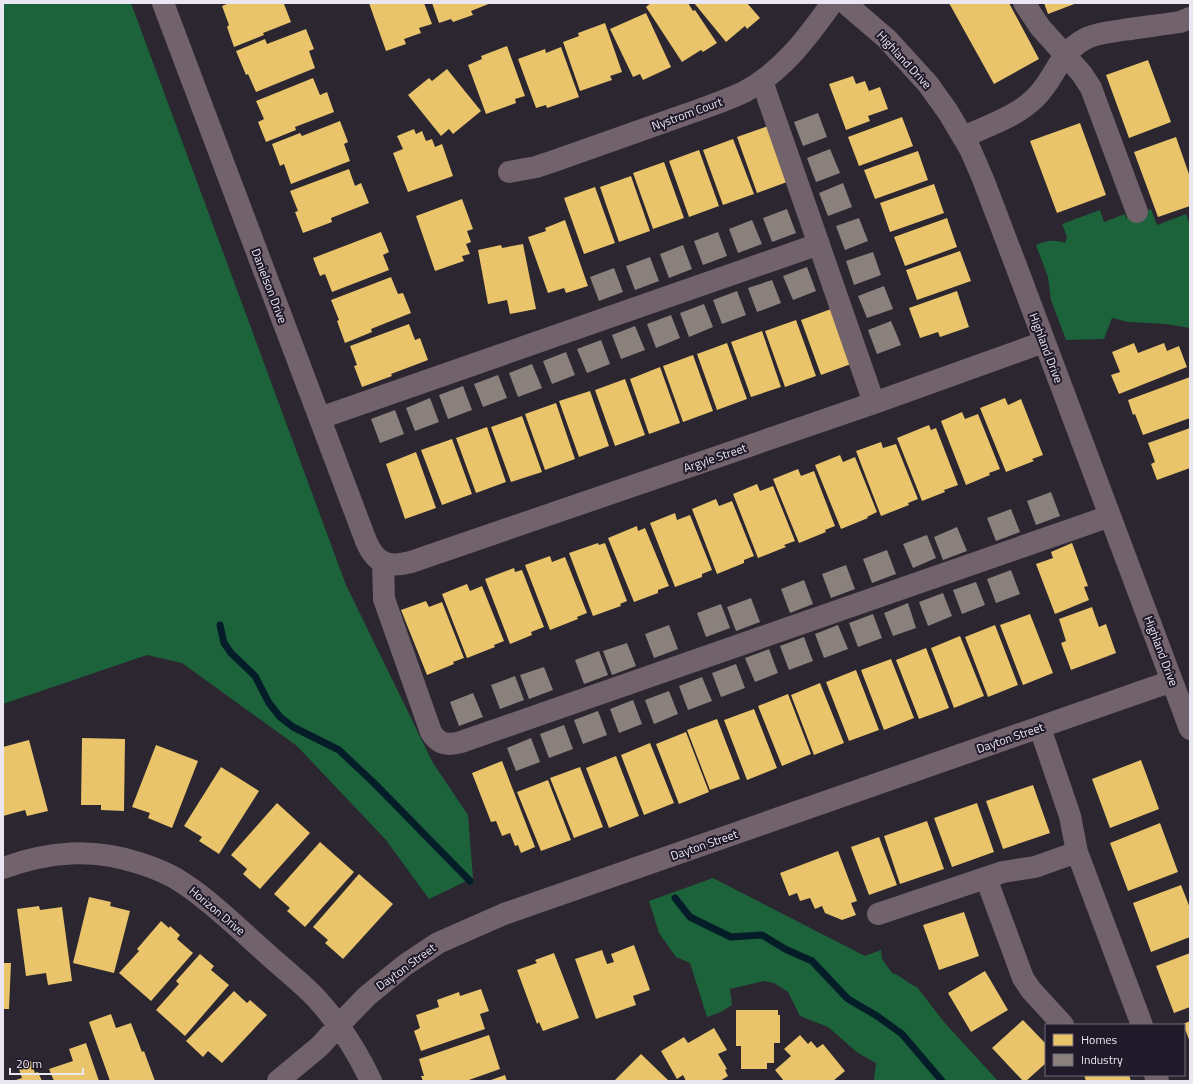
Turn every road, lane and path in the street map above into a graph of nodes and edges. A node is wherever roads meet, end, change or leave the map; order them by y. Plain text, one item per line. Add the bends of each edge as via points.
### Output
1 (163, 3) edge
2 (832, 3) edge
3 (844, 3) edge
4 (1024, 3) edge
5 (1190, 18) edge
6 (1064, 55) junction
7 (762, 80) junction
8 (963, 136) junction
9 (509, 172) dead end
10 (1137, 212) dead end
11 (819, 244) junction
12 (1044, 342) junction
13 (874, 403) junction
14 (320, 418) junction
15 (1110, 516) junction
16 (384, 563) junction
17 (1172, 681) junction
18 (1040, 728) junction
19 (1190, 729) edge
20 (1077, 852) junction
21 (3, 868) edge
22 (986, 878) junction
23 (878, 914) dead end
24 (1062, 1024) edge
25 (1142, 1024) edge
26 (338, 1026) junction
27 (278, 1081) edge
28 (371, 1081) edge

1 - 14 street, Danielson Drive
2 - 7 street, Nystrom Court via 796,51
3 - 8 street, Highland Drive via 907,59 928,84
4 - 6 street
5 - 6 street via 1180,22 1095,35 1076,44
6 - 8 street via 1038,96 1011,115
6 - 10 street via 1082,74 1095,96
7 - 9 street, Nystrom Court via 719,103 536,167
7 - 11 street
8 - 12 street, Highland Drive via 983,179
11 - 13 street
11 - 14 street
12 - 13 street, Argyle Street
12 - 15 street, Highland Drive
13 - 16 street, Argyle Street via 411,562 400,565
14 - 16 street, Danielson Drive via 369,549
15 - 16 street via 450,745 438,740 430,728 384,599
15 - 17 street, Highland Drive
17 - 18 street, Dayton Street
17 - 19 street, Highland Drive
18 - 20 street via 1070,816
18 - 26 street, Dayton Street via 504,914 458,933 438,942 405,965 367,996
20 - 22 street via 1035,867 1003,872
20 - 25 street
21 - 26 street, Horizon Drive via 41,856 76,852 123,858 169,874 212,905 315,997
22 - 23 street
22 - 24 street via 1023,978
26 - 27 street, Dayton Street via 320,1046
26 - 28 street, Horizon Drive via 355,1050

